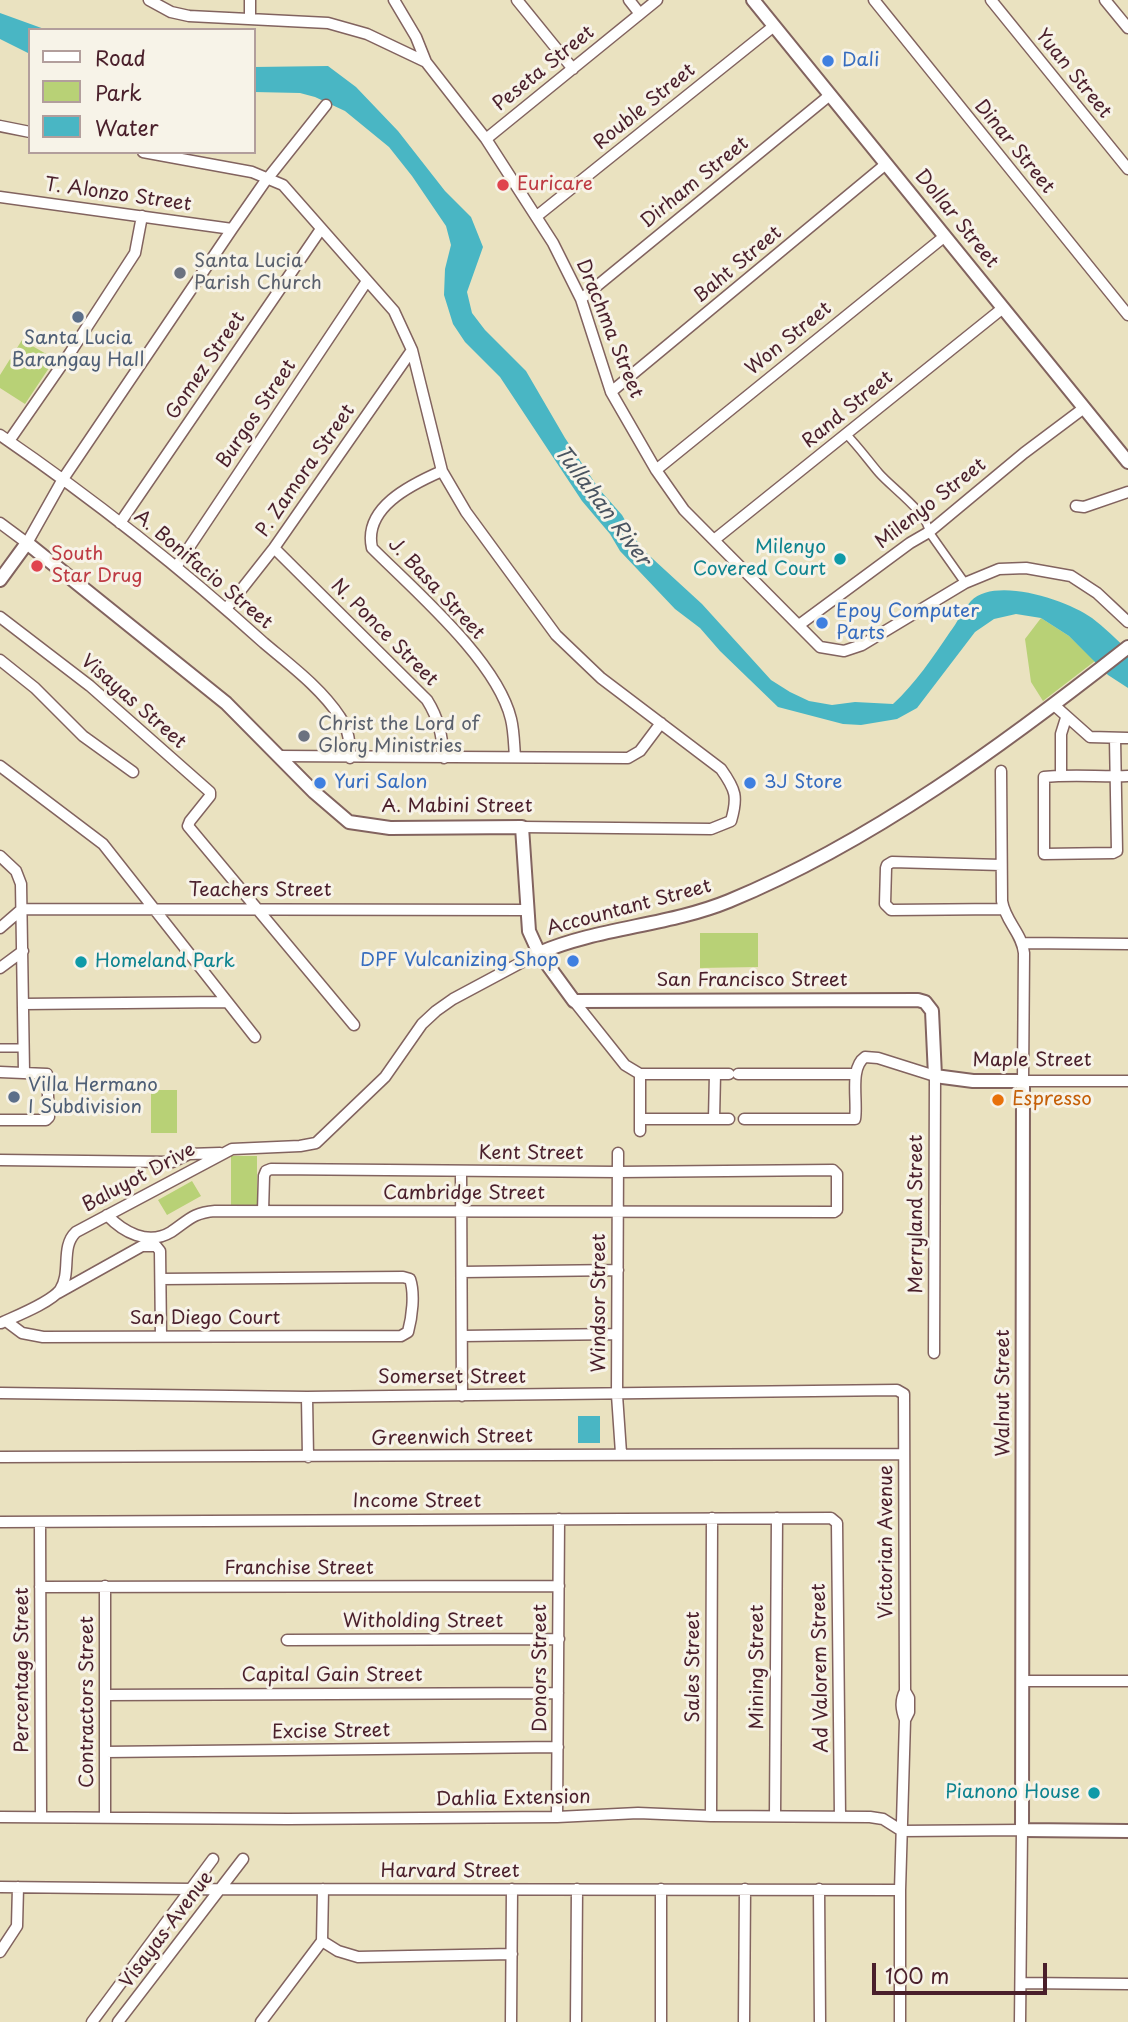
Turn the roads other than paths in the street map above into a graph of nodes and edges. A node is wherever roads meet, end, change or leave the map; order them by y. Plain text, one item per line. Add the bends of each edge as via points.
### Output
1 (149, 0) edge
2 (250, 0) edge
3 (394, 0) edge
4 (517, 0) edge
5 (629, 0) edge
6 (657, 0) edge
7 (753, 0) edge
8 (874, 0) edge
9 (990, 0) edge
10 (1105, 0) edge
11 (640, 14) junction
12 (250, 18) junction
13 (774, 26) junction
14 (1128, 28) edge
15 (426, 62) junction
16 (573, 69) junction
17 (830, 95) junction
18 (326, 105) dead end
19 (0, 126) edge
20 (28, 132) edge
21 (486, 139) junction
22 (154, 154) edge
23 (886, 164) junction
24 (1128, 169) edge
25 (270, 177) junction
26 (0, 197) edge
27 (142, 216) junction
28 (537, 216) junction
29 (232, 229) junction
30 (321, 229) junction
31 (944, 236) junction
32 (367, 281) junction
33 (582, 299) junction
34 (1003, 307) junction
35 (1128, 315) edge
36 (412, 350) junction
37 (611, 392) junction
38 (1084, 408) junction
39 (846, 434) junction
40 (4, 438) edge
41 (1128, 462) edge
42 (656, 470) junction
43 (442, 471) junction
44 (63, 479) junction
45 (1128, 492) edge
46 (1076, 506) dead end
47 (0, 523) edge
48 (120, 523) junction
49 (929, 532) junction
50 (714, 540) junction
51 (27, 542) junction
52 (274, 548) junction
53 (176, 567) junction
54 (0, 580) edge
55 (965, 583) junction
56 (226, 609) junction
57 (0, 617) edge
58 (1128, 622) edge
59 (799, 625) junction
60 (1128, 647) edge
61 (0, 660) edge
62 (1054, 705) junction
63 (1066, 718) junction
64 (661, 723) junction
65 (1115, 738) junction
66 (1128, 738) edge
67 (278, 756) junction
68 (515, 757) junction
69 (350, 758) junction
70 (444, 758) junction
71 (0, 765) edge
72 (1001, 771) dead end
73 (133, 772) dead end
74 (1061, 776) junction
75 (1115, 776) junction
76 (1128, 776) edge
77 (522, 827) junction
78 (0, 856) edge
79 (1001, 865) junction
80 (258, 908) junction
81 (22, 909) junction
82 (153, 909) junction
83 (1003, 909) junction
84 (527, 910) junction
85 (0, 928) edge
86 (1023, 943) junction
87 (1128, 944) edge
88 (23, 951) junction
89 (539, 953) junction
90 (0, 968) edge
91 (573, 1001) junction
92 (226, 1002) junction
93 (23, 1004) junction
94 (354, 1025) dead end
95 (255, 1037) dead end
96 (0, 1048) edge
97 (24, 1048) junction
98 (0, 1072) edge
99 (24, 1072) junction
100 (640, 1074) junction
101 (715, 1074) junction
102 (856, 1074) junction
103 (935, 1076) junction
104 (1023, 1081) junction
105 (1128, 1081) edge
106 (640, 1119) junction
107 (714, 1119) junction
108 (729, 1119) dead end
109 (744, 1119) dead end
110 (0, 1120) edge
111 (640, 1131) dead end
112 (224, 1153) junction
113 (618, 1153) dead end
114 (0, 1160) edge
115 (461, 1171) junction
116 (618, 1171) junction
117 (264, 1211) junction
118 (461, 1211) junction
119 (618, 1211) junction
120 (836, 1212) joint
121 (107, 1215) junction
122 (618, 1270) junction
123 (461, 1272) junction
124 (161, 1279) junction
125 (58, 1293) junction
126 (3, 1322) edge
127 (617, 1334) junction
128 (161, 1336) junction
129 (461, 1336) junction
130 (934, 1353) dead end
131 (0, 1393) edge
132 (904, 1394) joint
133 (617, 1395) junction
134 (462, 1396) junction
135 (307, 1397) junction
136 (621, 1453) junction
137 (904, 1454) junction
138 (0, 1457) edge
139 (308, 1457) junction
140 (712, 1518) junction
141 (777, 1518) junction
142 (559, 1519) junction
143 (835, 1519) joint
144 (0, 1522) edge
145 (40, 1522) junction
146 (105, 1586) junction
147 (559, 1586) junction
148 (40, 1587) junction
149 (559, 1639) junction
150 (287, 1640) dead end
151 (1023, 1681) junction
152 (1128, 1682) edge
153 (558, 1693) junction
154 (105, 1695) junction
155 (558, 1747) junction
156 (105, 1752) junction
157 (711, 1816) junction
158 (775, 1816) junction
159 (840, 1816) junction
160 (0, 1817) edge
161 (41, 1817) junction
162 (105, 1817) junction
163 (557, 1817) junction
164 (1022, 1830) junction
165 (902, 1831) junction
166 (1128, 1831) edge
167 (213, 1859) dead end
168 (243, 1859) dead end
169 (0, 1887) edge
170 (18, 1887) junction
171 (192, 1889) junction
172 (220, 1889) junction
173 (323, 1889) junction
174 (512, 1889) junction
175 (577, 1889) junction
176 (661, 1889) junction
177 (745, 1889) junction
178 (819, 1889) junction
179 (900, 1890) junction
180 (323, 1941) junction
181 (0, 1952) edge
182 (512, 1954) junction
183 (1021, 1983) junction
184 (1128, 1983) edge
185 (92, 2022) edge
186 (118, 2022) edge
187 (261, 2022) edge
188 (511, 2022) edge
189 (576, 2022) edge
190 (661, 2022) edge
191 (744, 2022) edge
192 (820, 2022) edge
193 (900, 2022) edge
194 (1020, 2022) edge

1 - 12 street, Drachma Street via 189,16
2 - 12 street
3 - 15 street
4 - 16 street
5 - 11 street
6 - 11 street, Peseta Street
7 - 13 street, Dollar Street
8 - 35 street, Dinar Street
9 - 24 street, Yuan Street
10 - 14 street
11 - 16 street, Peseta Street
12 - 15 street, Drachma Street via 328,23 367,34
13 - 17 street, Dollar Street
13 - 28 street, Rouble Street
15 - 21 street, Drachma Street
16 - 21 street, Peseta Street
17 - 23 street, Dollar Street
17 - 33 street, Dirham Street
18 - 25 street
19 - 20 street
21 - 28 street, Drachma Street
22 - 25 street
23 - 31 street, Dollar Street
23 - 37 street, Baht Street
25 - 29 street
25 - 30 street via 283,185
26 - 27 street, T. Alonzo Street
27 - 29 street, T. Alonzo Street
27 - 40 street via 135,253
28 - 33 street, Drachma Street
29 - 44 street
30 - 32 street
30 - 48 street, Gomez Street
31 - 34 street, Dollar Street
31 - 42 street, Won Street
32 - 36 street via 394,311
32 - 53 street, Burgos Street
33 - 37 street, Drachma Street
34 - 38 street, Dollar Street
34 - 39 street, Rand Street
36 - 43 street
36 - 52 street, P. Zamora Street
37 - 42 street, Drachma Street
38 - 41 street, Dollar Street
38 - 49 street, Milenyo Street
39 - 49 street via 913,505
39 - 50 street, Rand Street
40 - 44 street, A. Bonifacio Street
42 - 50 street, Drachma Street via 684,510
43 - 64 street via 466,512 556,635 601,678
43 - 68 street, J. Basa Street via 394,496 374,520 369,534 372,548 436,611 494,682 511,719
44 - 48 street, A. Bonifacio Street
44 - 51 street
45 - 46 street
47 - 51 street, A. Mabini Street
48 - 53 street, A. Bonifacio Street
49 - 55 street
49 - 59 street, Milenyo Street
50 - 59 street, Drachma Street
51 - 54 street
51 - 67 street, A. Mabini Street via 226,703
52 - 56 street, P. Zamora Street
52 - 70 street, N. Ponce Street via 427,700 441,728
53 - 56 street, A. Bonifacio Street
55 - 58 street, Drachma Street via 999,569 1026,568 1071,576
55 - 59 street, Drachma Street via 862,645 844,651 820,647
56 - 69 street, A. Bonifacio Street via 332,707 345,725
57 - 80 street, Visayas Street via 90,686 209,792 211,796 188,826
60 - 62 street, Accountant Street
61 - 73 street via 83,736
62 - 63 street
62 - 89 street, Accountant Street via 939,786 787,876 707,909 595,934
63 - 65 street via 1090,737
63 - 74 street via 1061,734
64 - 68 street via 640,751 628,758
64 - 77 street, A. Mabini Street via 722,769 734,787 731,821 711,829
65 - 66 street
65 - 75 street
67 - 69 street
67 - 77 street, A. Mabini Street via 349,822 390,828
68 - 70 street
69 - 70 street
71 - 82 street via 103,844
72 - 79 street
74 - 75 street
74 - 75 street via 1043,779 1046,854 1115,853
75 - 76 street
77 - 84 street
78 - 81 street via 16,871
79 - 83 street
79 - 83 street via 891,862 886,868 885,904 891,909
80 - 82 street, Teachers Street
80 - 84 street, Teachers Street
80 - 94 street
81 - 82 street, Teachers Street
81 - 85 street
81 - 88 street
82 - 92 street
83 - 86 street
84 - 89 street via 529,931
86 - 87 street
86 - 104 street, Walnut Street
88 - 90 street
88 - 93 street
89 - 91 street
89 - 112 street, Accountant Street via 436,1011 385,1077 316,1143 242,1147
91 - 100 street via 616,1055
91 - 103 street, San Francisco Street via 911,999 925,1002 933,1017
92 - 93 street
92 - 95 street
93 - 97 street
96 - 97 street
97 - 99 street
98 - 99 street
99 - 110 street via 47,1074 48,1119
100 - 101 street
100 - 106 street
101 - 102 street
101 - 107 street
102 - 103 street via 861,1059 870,1057
102 - 109 street via 853,1120
103 - 104 street, Maple Street
103 - 130 street, Merryland Street
104 - 105 street, Maple Street
104 - 151 street, Walnut Street
106 - 107 street
106 - 111 street
107 - 108 street
112 - 114 street via 189,1154 172,1163
112 - 121 street, Baluyot Drive
113 - 116 street, Windsor Street
115 - 116 street, Kent Street
115 - 117 street, Kent Street via 271,1169 264,1176
115 - 118 street
116 - 119 street, Windsor Street
116 - 120 street, Kent Street via 836,1171
117 - 118 street, Cambridge Street
117 - 121 street, Cambridge Street via 194,1214 169,1234 159,1236 125,1232
118 - 119 street, Cambridge Street
118 - 123 street
119 - 120 street, Cambridge Street
119 - 122 street, Windsor Street
121 - 125 street, Baluyot Drive via 71,1237
122 - 123 street
122 - 127 street, Windsor Street
123 - 129 street
124 - 125 street via 160,1251 156,1246 142,1246
124 - 128 street
124 - 128 street, San Diego Court via 403,1277 410,1279 412,1286 408,1332 401,1336
125 - 126 street
126 - 128 street, San Diego Court via 30,1336
127 - 129 street
127 - 133 street, Windsor Street
129 - 134 street
131 - 135 street, Somerset Street
132 - 133 street, Somerset Street via 897,1390
132 - 137 street, Victorian Avenue
133 - 134 street, Somerset Street
133 - 136 street, Windsor Street
134 - 135 street, Somerset Street
135 - 139 street
136 - 137 street, Greenwich Street
136 - 139 street, Greenwich Street
137 - 165 street, Victorian Avenue via 905,1691 909,1712 905,1720
138 - 139 street, Greenwich Street
140 - 141 street, Income Street
140 - 142 street, Income Street
140 - 157 street, Sales Street
141 - 143 street, Income Street
141 - 158 street, Mining Street
142 - 145 street, Income Street
142 - 147 street, Donors Street
143 - 159 street, Ad Valorem Street
144 - 145 street, Income Street
145 - 148 street, Percentage Street
146 - 147 street, Franchise Street
146 - 148 street, Franchise Street
146 - 154 street, Contractors Street
147 - 149 street, Donors Street
148 - 161 street, Percentage Street
149 - 150 street, Witholding Street
149 - 153 street, Donors Street
151 - 152 street
151 - 164 street, Walnut Street
153 - 154 street, Capital Gain Street
153 - 155 street, Donors Street
154 - 156 street, Contractors Street
155 - 156 street, Excise Street
155 - 163 street, Donors Street
156 - 162 street, Contractors Street
157 - 158 street, Dahlia Extension
157 - 163 street, Dahlia Extension
158 - 159 street, Dahlia Extension
159 - 165 street, Dahlia Extension via 877,1818
160 - 161 street, Dahlia Extension
161 - 162 street, Dahlia Extension
162 - 163 street, Dahlia Extension
164 - 165 street, Dahlia Extension
164 - 166 street
164 - 183 street, Walnut Street
165 - 179 street, Victorian Avenue
167 - 171 street, Visayas Avenue
168 - 172 street, Visayas Avenue
169 - 170 street, Harvard Street
170 - 171 street, Harvard Street
170 - 181 street via 17,1926
171 - 172 street, Harvard Street
171 - 185 street, Visayas Avenue
172 - 173 street, Harvard Street
172 - 186 street, Visayas Avenue
173 - 174 street, Harvard Street
173 - 180 street
174 - 175 street, Harvard Street
174 - 182 street
175 - 176 street, Harvard Street
175 - 189 street
176 - 177 street, Harvard Street
176 - 190 street
177 - 178 street, Harvard Street
177 - 191 street
178 - 179 street, Harvard Street
178 - 192 street
179 - 193 street, Victorian Avenue
180 - 182 street via 358,1956
180 - 187 street
182 - 188 street
183 - 184 street
183 - 194 street, Walnut Street

